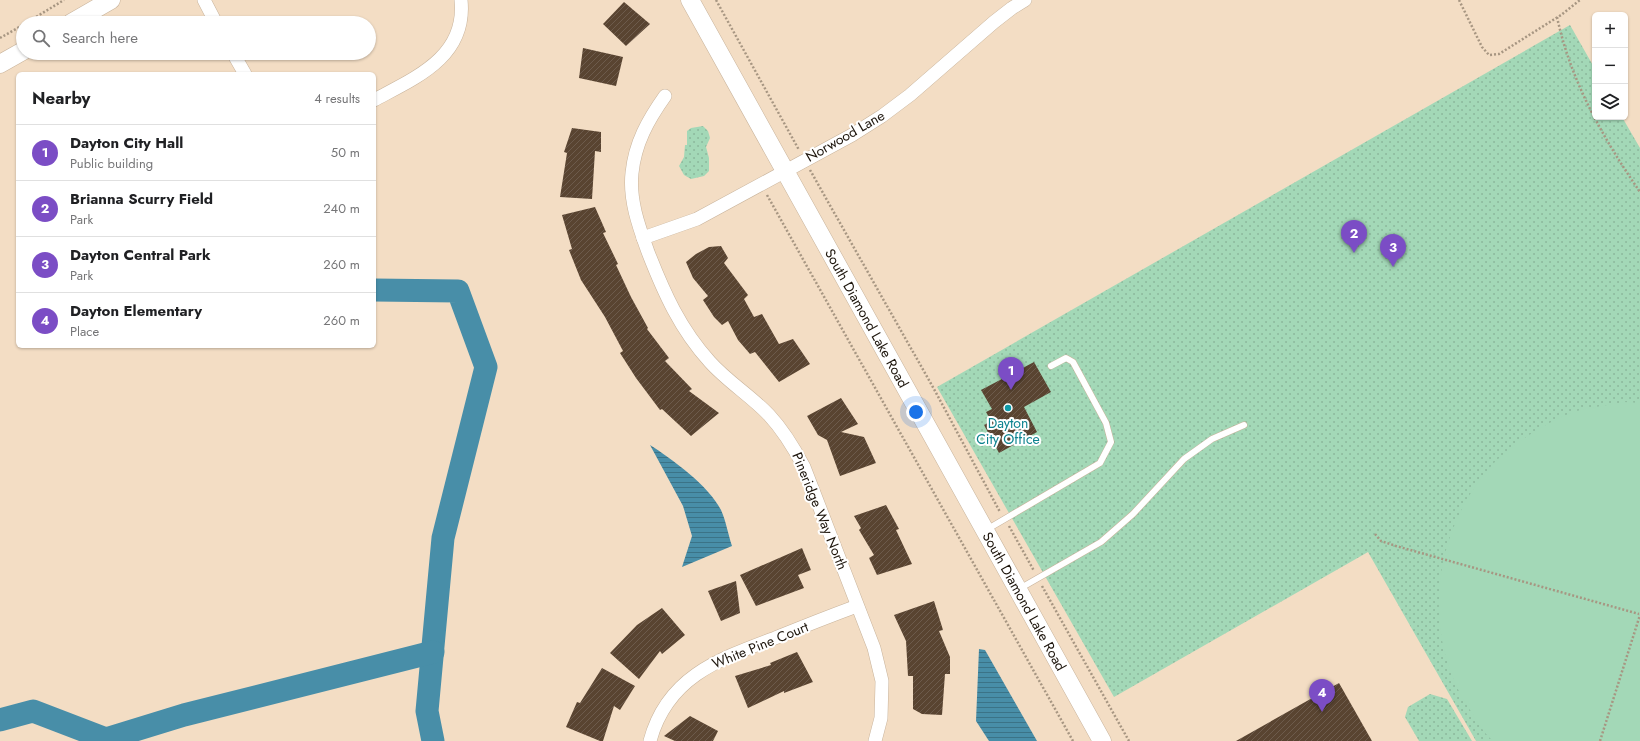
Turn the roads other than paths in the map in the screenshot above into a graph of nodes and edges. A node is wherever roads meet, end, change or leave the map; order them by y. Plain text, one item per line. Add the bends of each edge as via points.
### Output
1 (111, 0) edge
2 (204, 0) edge
3 (461, 0) edge
4 (690, 0) edge
5 (1026, 0) edge
6 (83, 16) edge
7 (212, 16) edge
8 (16, 55) edge
9 (237, 60) edge
10 (0, 64) edge
11 (244, 72) edge
12 (665, 96) dead end
13 (376, 99) edge
14 (784, 171) junction
15 (643, 238) junction
16 (1051, 366) dead end
17 (1244, 425) dead end
18 (985, 530) junction
19 (1018, 590) junction
20 (857, 606) junction
21 (650, 741) edge
22 (875, 741) edge
23 (1102, 741) edge

1 - 6 street
2 - 7 street
3 - 13 street via 458,28 450,47 437,63
4 - 14 street, South Diamond Lake Road
5 - 14 street, Norwood Lane via 994,22 882,116
8 - 10 street
9 - 11 street
12 - 15 street, Pineridge Way North via 640,137 632,173 632,197
14 - 15 street, Norwood Lane via 697,219
14 - 18 street, South Diamond Lake Road
15 - 20 street, Pineridge Way North via 664,293 691,338 732,384 768,414 793,445 804,467
16 - 18 lane via 1066,358 1073,362 1106,423 1111,442 1100,462
17 - 19 lane via 1228,431 1196,450 1168,475 1133,514 1101,542
18 - 19 street, South Diamond Lake Road
19 - 23 street, South Diamond Lake Road
20 - 21 street, White Pine Court via 726,657 700,670 669,700 658,718
20 - 22 street, Pineridge Way North via 874,648 882,681 881,718

